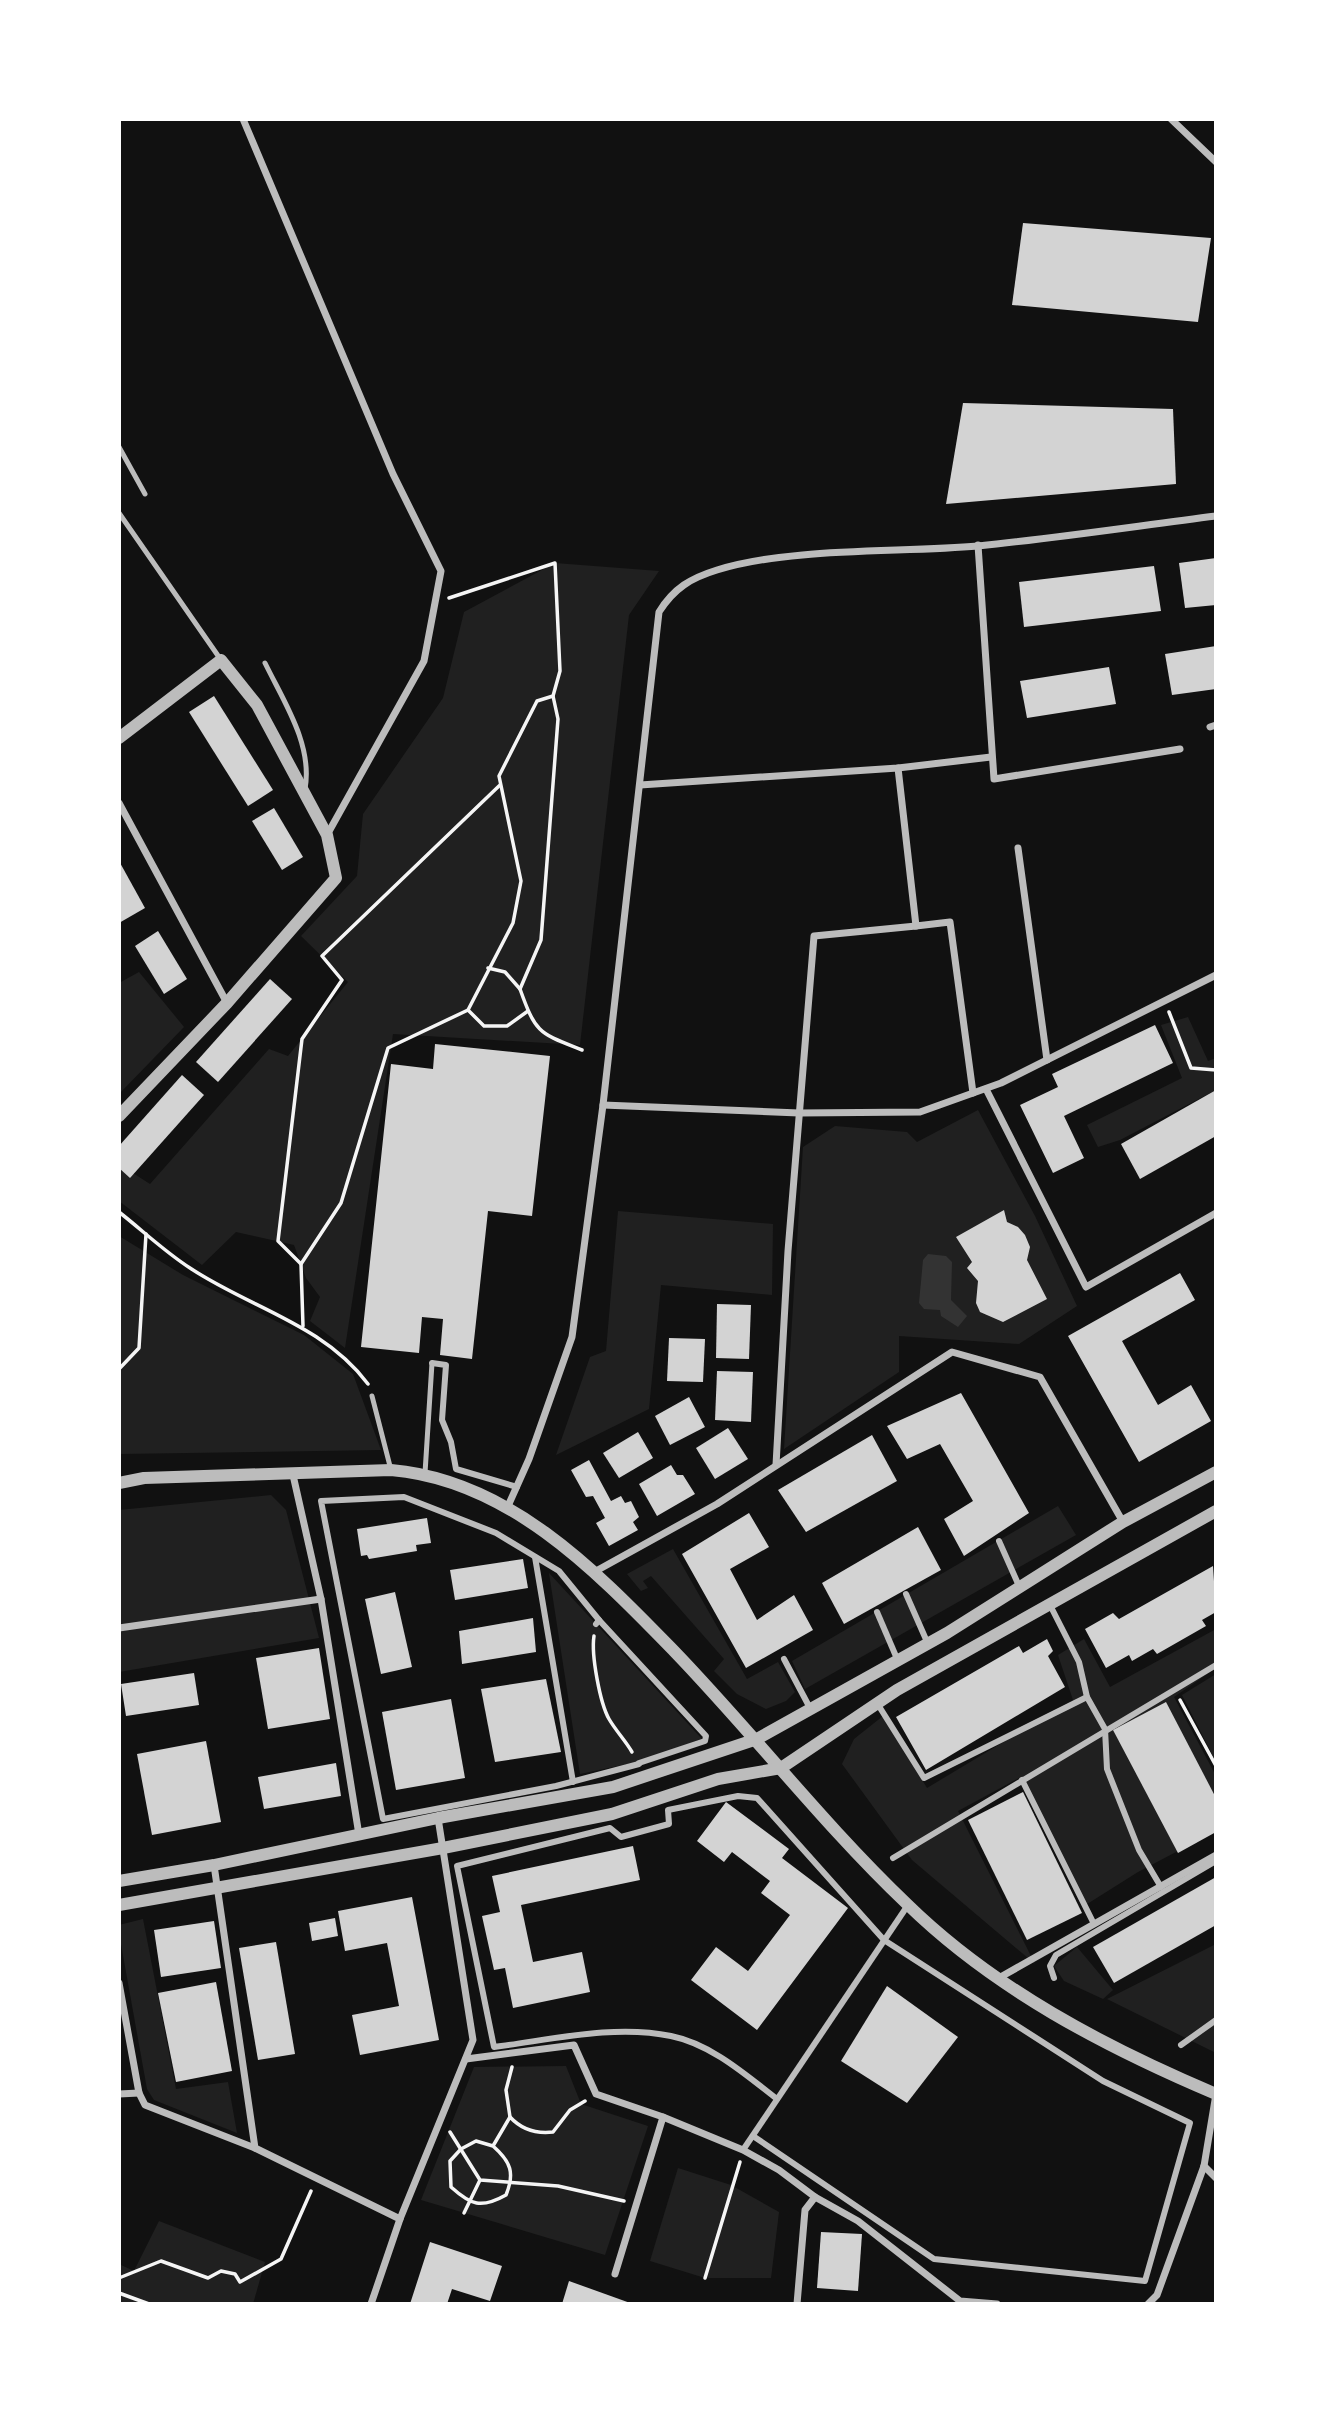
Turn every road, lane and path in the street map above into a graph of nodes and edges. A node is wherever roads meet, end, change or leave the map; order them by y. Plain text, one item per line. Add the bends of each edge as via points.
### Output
1 (243, 119) edge
2 (1171, 119) edge
3 (1216, 162) edge
4 (119, 447) edge
5 (145, 494) dead end
6 (119, 513) edge
7 (1216, 516) edge
8 (978, 545) junction
9 (436, 598) junction
10 (221, 660) junction
11 (265, 663) dead end
12 (553, 696) junction
13 (119, 738) edge
14 (1180, 749) dead end
15 (991, 757) junction
16 (898, 768) junction
17 (500, 785) junction
18 (640, 785) junction
19 (304, 793) junction
20 (119, 803) edge
21 (327, 835) junction
22 (1018, 848) dead end
23 (916, 926) junction
24 (488, 968) junction
25 (1216, 975) edge
26 (520, 989) junction
27 (1165, 1000) junction
28 (227, 1003) junction
29 (468, 1010) junction
30 (528, 1011) junction
31 (582, 1050) dead end
32 (1047, 1060) junction
33 (1216, 1070) edge
34 (986, 1089) junction
35 (973, 1093) junction
36 (603, 1105) junction
37 (799, 1113) junction
38 (119, 1116) edge
39 (119, 1212) edge
40 (1216, 1213) edge
41 (146, 1234) junction
42 (301, 1264) junction
43 (303, 1326) junction
44 (432, 1363) joint
45 (119, 1369) edge
46 (372, 1396) joint
47 (776, 1465) junction
48 (391, 1470) junction
49 (1216, 1472) edge
50 (425, 1473) junction
51 (293, 1475) junction
52 (119, 1481) edge
53 (517, 1487) junction
54 (508, 1506) junction
55 (1216, 1511) edge
56 (1123, 1522) junction
57 (999, 1541) dead end
58 (535, 1557) junction
59 (596, 1571) junction
60 (1019, 1586) junction
61 (906, 1594) dead end
62 (321, 1599) junction
63 (1050, 1605) junction
64 (877, 1612) dead end
65 (597, 1622) junction
66 (119, 1628) edge
67 (928, 1644) junction
68 (784, 1659) dead end
69 (898, 1661) junction
70 (1216, 1665) edge
71 (1174, 1689) junction
72 (1087, 1698) junction
73 (877, 1703) junction
74 (811, 1710) junction
75 (1105, 1729) junction
76 (757, 1739) junction
77 (638, 1763) junction
78 (1216, 1766) edge
79 (781, 1768) junction
80 (1021, 1780) junction
81 (573, 1782) junction
82 (438, 1818) junction
83 (359, 1835) junction
84 (443, 1847) junction
85 (1216, 1855) edge
86 (893, 1858) dead end
87 (1216, 1861) edge
88 (214, 1865) junction
89 (119, 1881) edge
90 (1161, 1886) junction
91 (217, 1887) junction
92 (119, 1905) edge
93 (908, 1905) junction
94 (1094, 1924) junction
95 (884, 1940) junction
96 (1054, 1978) dead end
97 (997, 1979) junction
98 (119, 1983) edge
99 (1216, 2020) edge
100 (1181, 2045) dead end
101 (466, 2059) junction
102 (512, 2067) dead end
103 (119, 2094) edge
104 (139, 2094) junction
105 (596, 2094) junction
106 (1216, 2094) edge
107 (777, 2099) junction
108 (510, 2117) junction
109 (663, 2117) junction
110 (442, 2118) junction
111 (753, 2136) junction
112 (493, 2146) junction
113 (255, 2148) junction
114 (461, 2149) junction
115 (743, 2150) junction
116 (1204, 2166) junction
117 (317, 2178) junction
118 (1216, 2178) edge
119 (480, 2180) junction
120 (511, 2182) junction
121 (815, 2197) junction
122 (469, 2203) junction
123 (636, 2205) junction
124 (464, 2213) dead end
125 (400, 2219) junction
126 (615, 2274) dead end
127 (119, 2278) edge
128 (705, 2278) dead end
129 (119, 2293) edge
130 (149, 2304) edge
131 (371, 2304) edge
132 (797, 2304) edge
133 (997, 2304) edge
134 (1147, 2304) edge

1 - 9 street via 393,474 440,571
2 - 3 street
4 - 5 lane
6 - 10 lane
7 - 8 street
8 - 15 street
8 - 18 street via 785,558 720,569 671,592 659,612
9 - 12 path via 453,598 555,563 560,671
9 - 21 street via 424,661
10 - 13 street
10 - 19 street via 257,705
11 - 19 lane via 301,738 308,772
12 - 17 path via 537,701 499,776
12 - 26 path via 558,719 541,940
14 - 15 street via 994,779
15 - 16 street
16 - 18 street
16 - 23 street
17 - 24 path via 522,881 513,923
17 - 42 path via 321,956 342,981 302,1039 278,1241
18 - 36 street
19 - 21 street
20 - 28 street
21 - 28 street via 336,878
22 - 32 street
23 - 35 street via 950,922
23 - 37 street via 814,936
24 - 26 path via 505,972
24 - 29 path
25 - 27 street
26 - 30 path
27 - 32 street
27 - 33 path via 1191,1068
28 - 38 street
29 - 30 path via 484,1026 507,1026
29 - 42 path via 388,1048 341,1203
30 - 31 path via 542,1035
32 - 34 street
34 - 35 street
34 - 40 street via 1086,1287
35 - 37 street via 920,1112
36 - 37 street
36 - 53 street via 572,1337
37 - 47 street
39 - 41 path
41 - 43 path via 191,1269
41 - 45 path via 139,1348
42 - 43 path
43 - 46 path via 345,1359 367,1383
44 - 50 lane
44 - 53 street via 446,1365 442,1420 456,1469
46 - 48 lane
47 - 56 street via 952,1352 1040,1377
47 - 59 street via 717,1504
48 - 50 street
48 - 51 street
49 - 56 street
50 - 54 street
51 - 52 street
51 - 62 street
53 - 54 street
54 - 59 street
55 - 63 street
56 - 60 street
57 - 60 street
58 - 65 street via 559,1571
58 - 81 street
58 - 81 street via 496,1533 404,1497 321,1501 383,1819
59 - 76 street
60 - 67 street
61 - 67 street
62 - 66 street
62 - 83 street
63 - 72 street via 1079,1662
63 - 73 street
64 - 69 street
65 - 77 path via 593,1642 602,1697 609,1720
65 - 77 street via 706,1735 705,1741 693,1747
67 - 69 street
68 - 74 street
69 - 74 street
70 - 71 street
71 - 75 street
71 - 78 path
72 - 73 street via 924,1778
72 - 75 street
73 - 79 street
74 - 76 street
75 - 80 street
75 - 90 street via 1107,1769 1139,1850
76 - 79 street
76 - 82 street via 613,1787
77 - 81 street
79 - 84 street via 718,1779 612,1814
79 - 93 street
80 - 86 street
80 - 94 street
82 - 83 street
82 - 84 street
83 - 88 street
84 - 91 street
84 - 101 street via 473,2040
85 - 90 street
87 - 96 street via 1056,1955 1050,1966
88 - 89 street
88 - 91 street
90 - 94 street
91 - 92 street
91 - 113 street
93 - 95 street
93 - 97 street
94 - 97 street
95 - 107 street
95 - 107 street via 757,1798 738,1796 668,1810 668,1824 621,1837 610,1828 457,1866 494,2047 596,2033 672,2036 725,2059
95 - 111 street via 1103,2081 1190,2123 1145,2281 933,2259
97 - 106 street via 1124,2055
98 - 104 street
99 - 100 street
101 - 105 street via 574,2045
101 - 110 street
102 - 108 path via 506,2090
103 - 104 street
104 - 113 street via 145,2105
105 - 108 path via 570,2110 553,2132 520,2128
105 - 109 street
106 - 116 street
107 - 111 street
108 - 112 path
109 - 115 street
109 - 123 street
110 - 114 path
110 - 125 street
111 - 115 street
112 - 114 path via 476,2141
112 - 120 path via 508,2159
113 - 117 street
114 - 119 path
114 - 122 path via 450,2161 451,2187
115 - 121 street
115 - 128 path
116 - 118 street
116 - 134 street via 1157,2295
117 - 125 street
117 - 127 path via 281,2259 240,2282 235,2274 221,2271 208,2278 161,2261
119 - 120 path
119 - 122 path
120 - 122 path via 506,2195 491,2203
120 - 123 path via 593,2192
121 - 132 street via 805,2210
121 - 133 street via 858,2221 960,2301
122 - 124 path
123 - 126 street
125 - 131 street
129 - 130 path

